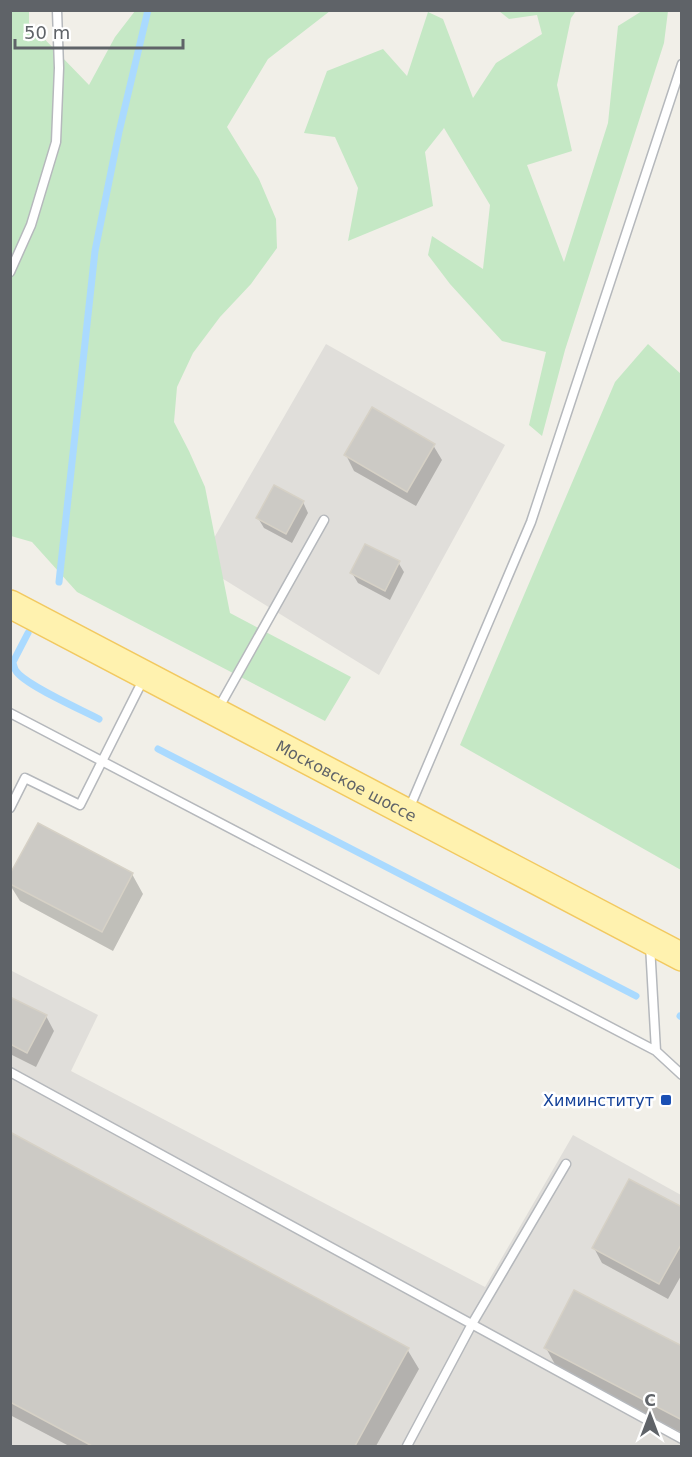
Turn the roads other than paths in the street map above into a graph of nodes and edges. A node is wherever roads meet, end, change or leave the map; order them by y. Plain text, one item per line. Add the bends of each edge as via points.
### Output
1 (57, 10) edge
2 (681, 64) edge
3 (10, 272) edge
4 (324, 520) dead end
5 (10, 604) edge
6 (146, 675) junction
7 (216, 712) junction
8 (10, 713) edge
9 (102, 762) junction
10 (10, 808) edge
11 (407, 812) junction
12 (649, 939) junction
13 (681, 957) edge
14 (656, 1051) junction
15 (10, 1072) edge
16 (681, 1075) edge
17 (566, 1164) dead end
18 (472, 1324) junction
19 (681, 1438) edge
20 (407, 1446) edge

1 - 3 lane via 56,142 31,225
2 - 11 lane via 531,522
4 - 7 lane
5 - 6 main road, Московское шоссе
6 - 7 main road, Московское шоссе
6 - 9 lane
7 - 11 main road, Московское шоссе
8 - 9 lane
9 - 10 lane via 80,806 25,778
9 - 14 lane
11 - 12 main road, Московское шоссе
12 - 13 main road, Московское шоссе
12 - 14 lane
14 - 16 lane
15 - 18 lane
17 - 18 lane
18 - 19 lane
18 - 20 lane

